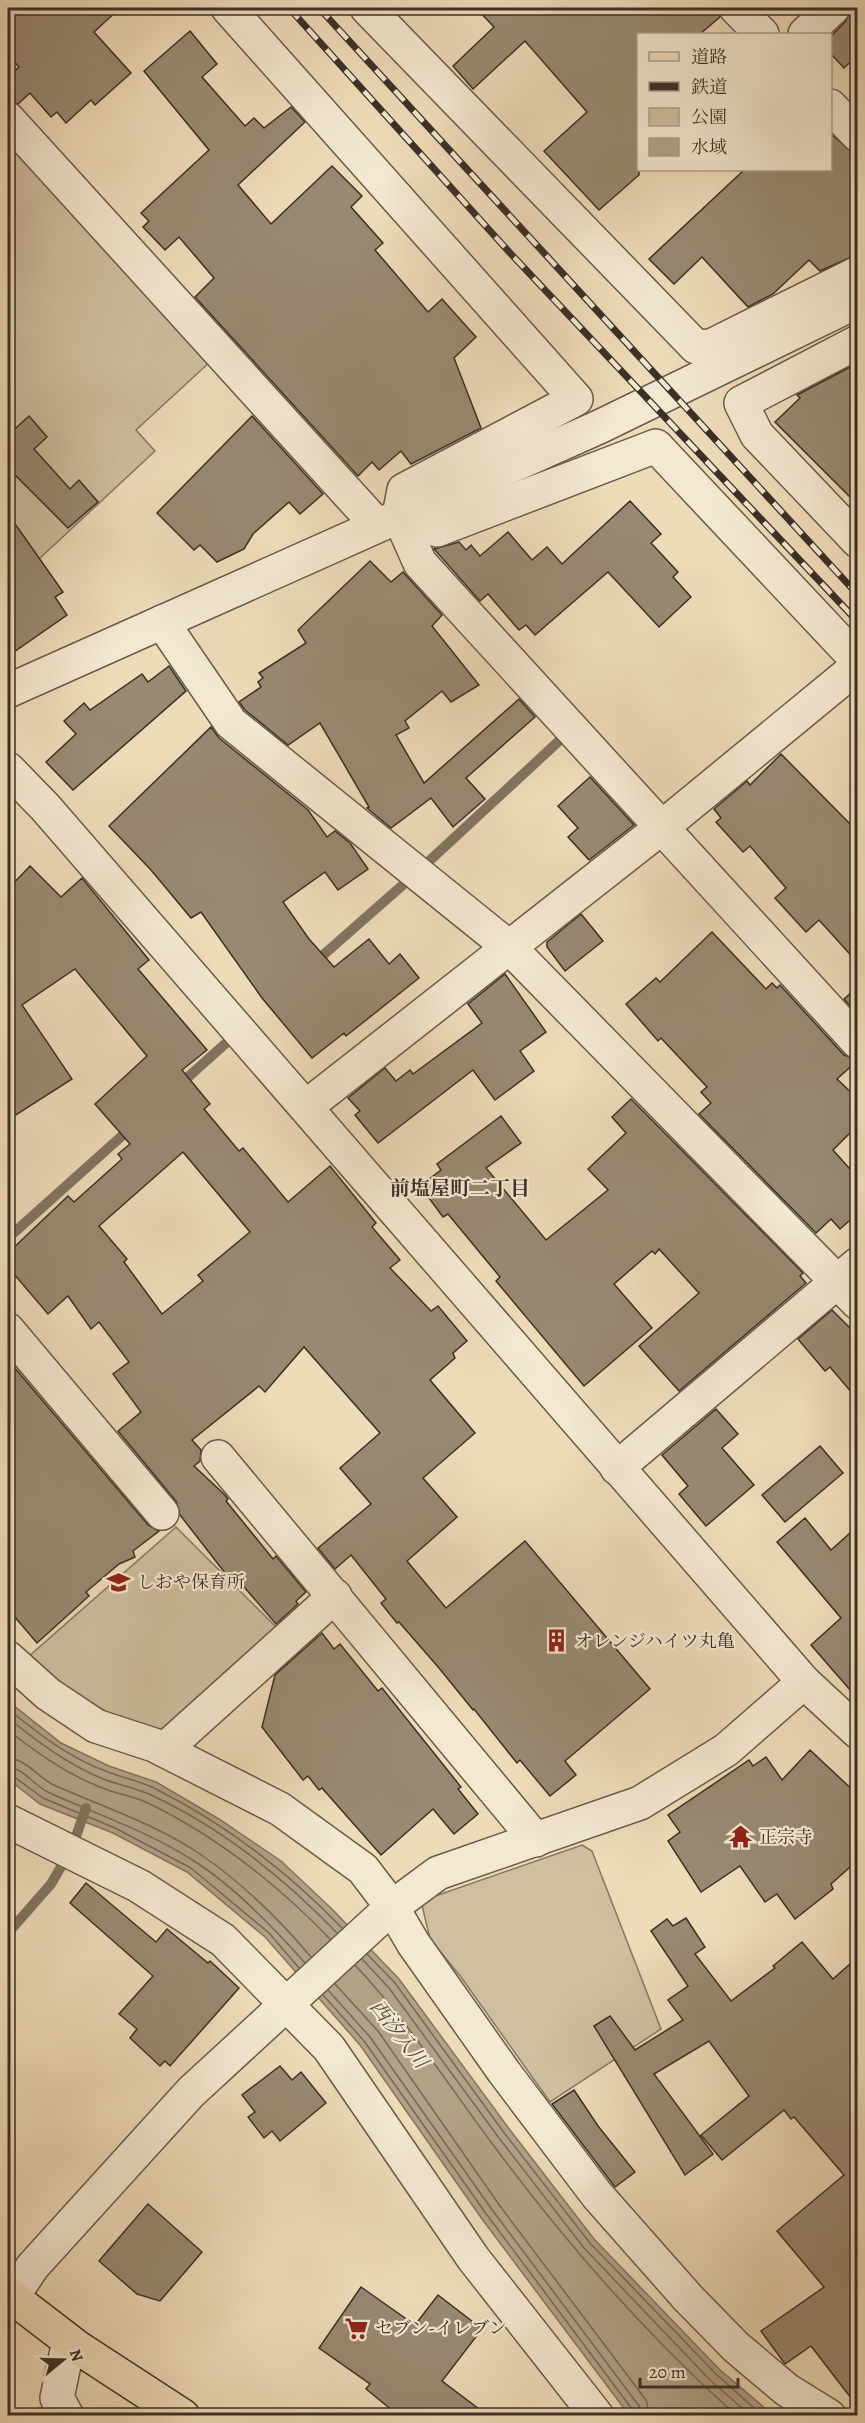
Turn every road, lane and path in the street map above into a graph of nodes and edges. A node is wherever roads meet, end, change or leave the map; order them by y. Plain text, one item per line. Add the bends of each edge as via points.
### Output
1 (228, 8) edge
2 (366, 8) edge
3 (736, 8) edge
4 (833, 8) edge
5 (761, 33) edge
6 (806, 33) edge
7 (832, 107) edge
8 (8, 119) edge
9 (858, 135) edge
10 (858, 273) edge
11 (858, 301) edge
12 (858, 342) edge
13 (388, 520) junction
14 (858, 541) edge
15 (162, 622) junction
16 (858, 661) edge
17 (858, 666) edge
18 (8, 691) edge
19 (13, 787) edge
20 (661, 828) junction
21 (510, 948) junction
22 (858, 1042) edge
23 (307, 1106) junction
24 (851, 1283) edge
25 (8, 1330) edge
26 (218, 1457) dead end
27 (617, 1468) junction
28 (162, 1513) dead end
29 (335, 1596) junction
30 (8, 1658) edge
31 (804, 1682) junction
32 (858, 1732) edge
33 (164, 1750) junction
34 (8, 1821) edge
35 (536, 1840) junction
36 (384, 1913) junction
37 (286, 2004) junction
38 (9, 2298) edge
39 (69, 2341) junction
40 (67, 2415) edge
41 (183, 2415) edge
42 (597, 2415) edge
43 (830, 2415) edge

1 - 13 street via 576,399 404,490
2 - 10 street via 696,347 711,346
3 - 5 street
4 - 6 street
7 - 9 street
8 - 13 street
11 - 13 street via 599,427
12 - 14 street via 741,403 757,435
13 - 15 street
13 - 16 street via 437,530 656,446
13 - 20 street via 420,563
15 - 18 street
15 - 21 street via 231,723
17 - 20 street
19 - 23 street
20 - 21 street
20 - 22 street
21 - 23 street
21 - 24 street
23 - 27 street
24 - 27 street
25 - 28 street
26 - 29 street
27 - 31 street
29 - 33 street
29 - 35 street
30 - 33 street via 48,1694 96,1726
31 - 32 street
31 - 35 street via 726,1750 640,1803
33 - 36 street via 280,1809 363,1869
34 - 37 street via 139,1886 223,1940
35 - 36 street via 438,1873
36 - 37 street
36 - 43 street via 413,1943 597,2195 688,2298 736,2347 787,2390
37 - 38 street via 191,2092 33,2266
37 - 42 street via 328,2048 473,2258
38 - 39 main road
39 - 40 street via 57,2398
39 - 41 main road

